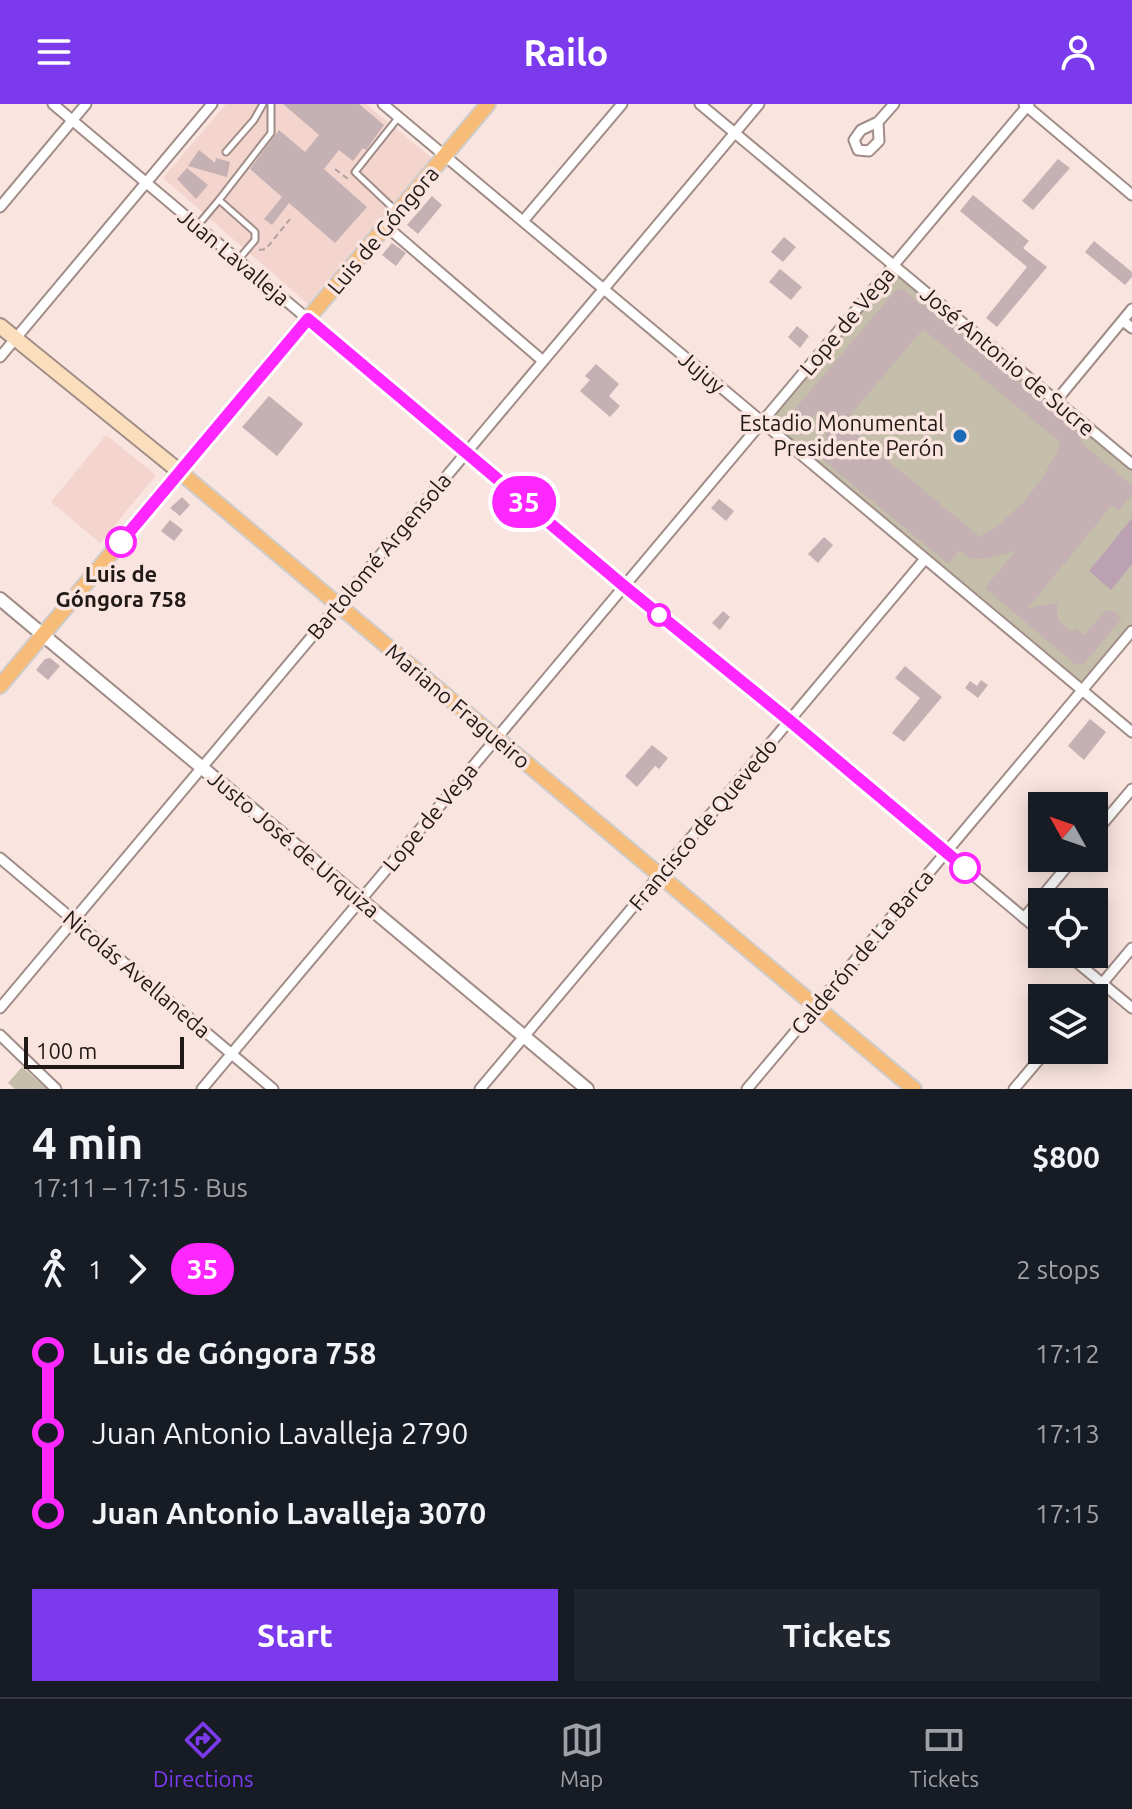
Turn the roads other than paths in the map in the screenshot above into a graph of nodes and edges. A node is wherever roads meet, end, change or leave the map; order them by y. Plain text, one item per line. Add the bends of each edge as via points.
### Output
1 (53, 104) edge
2 (86, 104) edge
3 (212, 104) edge
4 (263, 104) edge
5 (271, 104) edge
6 (383, 104) edge
7 (488, 104) edge
8 (622, 104) edge
9 (700, 104) edge
10 (759, 104) edge
11 (894, 104) edge
12 (1027, 105) edge
13 (399, 117) junction
14 (73, 120) junction
15 (878, 122) dead end
16 (735, 133) junction
17 (226, 152) dead end
18 (445, 156) junction
19 (146, 183) junction
20 (1132, 195) edge
21 (219, 200) junction
22 (0, 207) edge
23 (398, 212) junction
24 (523, 221) junction
25 (197, 226) junction
26 (386, 226) junction
27 (238, 260) junction
28 (894, 265) junction
29 (604, 289) junction
30 (1132, 309) edge
31 (308, 319) junction
32 (1123, 321) junction
33 (0, 326) edge
34 (1132, 328) edge
35 (16, 338) junction
36 (0, 357) edge
37 (543, 361) junction
38 (1056, 401) junction
39 (762, 422) junction
40 (466, 453) junction
41 (1132, 464) edge
42 (180, 472) junction
43 (925, 559) junction
44 (624, 586) junction
45 (0, 599) edge
46 (338, 604) junction
47 (1132, 631) edge
48 (43, 635) junction
49 (0, 686) edge
50 (1082, 690) junction
51 (790, 721) junction
52 (1132, 732) edge
53 (497, 738) junction
54 (202, 767) junction
55 (1132, 789) edge
56 (1108, 817) edge
57 (946, 852) junction
58 (0, 858) edge
59 (1062, 872) edge
60 (659, 875) junction
61 (361, 900) junction
62 (1024, 918) junction
63 (74, 920) junction
64 (1028, 921) edge
65 (1132, 948) edge
66 (1083, 968) edge
67 (1102, 984) joint
68 (1108, 989) edge
69 (816, 1006) junction
70 (0, 1008) edge
71 (1132, 1008) edge
72 (0, 1035) edge
73 (525, 1037) junction
74 (232, 1054) junction
75 (1035, 1064) edge
76 (56, 1089) edge
77 (202, 1089) edge
78 (273, 1089) edge
79 (480, 1089) edge
80 (587, 1089) edge
81 (747, 1089) edge
82 (914, 1089) edge
83 (1014, 1089) edge

1 - 14 street, Juan Lavalleja
2 - 14 street
3 - 19 street
4 - 17 lane
5 - 21 lane via 271,133
6 - 13 street, Jujuy
7 - 18 main road, Luis de Góngora
8 - 24 street
9 - 16 street, José Antonio de Sucre
10 - 16 street, Bartolomé Argensola
11 - 15 street
12 - 20 street
12 - 28 street, Lope de Vega
13 - 18 street, Jujuy
13 - 23 lane via 355,172
14 - 19 street, Juan Lavalleja
14 - 22 street
16 - 28 street, José Antonio de Sucre
16 - 29 street, Bartolomé Argensola
18 - 23 main road, Luis de Góngora
18 - 24 street, Jujuy
19 - 25 street, Juan Lavalleja
19 - 35 street
21 - 25 lane
21 - 27 lane via 255,232 255,240
23 - 26 main road, Luis de Góngora
24 - 29 street, Jujuy
25 - 27 street, Juan Lavalleja
26 - 31 main road, Luis de Góngora
26 - 37 street
27 - 31 street, Juan Lavalleja
28 - 38 street, José Antonio de Sucre
28 - 39 street, Lope de Vega
29 - 37 street, Bartolomé Argensola
29 - 39 street, Jujuy
30 - 32 street
31 - 40 street, Juan Lavalleja
31 - 42 main road, Luis de Góngora
32 - 34 street
32 - 38 street
33 - 35 main road, Mariano Fragueiro
35 - 36 street
35 - 42 main road, Mariano Fragueiro
37 - 40 street, Bartolomé Argensola
38 - 41 street, José Antonio de Sucre
39 - 43 street, Jujuy
39 - 44 street, Lope de Vega
40 - 44 street, Juan Lavalleja
40 - 46 street, Bartolomé Argensola
42 - 46 main road, Mariano Fragueiro
42 - 48 main road, Luis de Góngora
43 - 50 street, Jujuy
43 - 51 street, Francisco de Quevedo
44 - 51 street, Juan Lavalleja
44 - 53 street, Lope de Vega
45 - 48 street, Justo José de Urquiza
46 - 53 main road, Mariano Fragueiro
46 - 54 street, Bartolomé Argensola
47 - 50 street, Calderón de La Barca
48 - 49 main road, Luis de Góngora
48 - 54 street, Justo José de Urquiza
50 - 52 street, Jujuy
50 - 57 street, Calderón de La Barca
51 - 57 street, Juan Lavalleja
51 - 60 street, Francisco de Quevedo
53 - 60 main road, Mariano Fragueiro
53 - 61 street, Lope de Vega
54 - 61 street, Justo José de Urquiza
54 - 63 street, Bartolomé Argensola
55 - 56 street
57 - 62 street, Juan Lavalleja
57 - 69 street, Calderón de La Barca
58 - 63 street, Nicolás Avellaneda
59 - 62 street
60 - 69 main road, Mariano Fragueiro
60 - 73 street, Francisco de Quevedo
61 - 73 street, Justo José de Urquiza
61 - 74 street, Lope de Vega
62 - 64 street, Juan Lavalleja
63 - 70 street, Bartolomé Argensola
63 - 74 street, Nicolás Avellaneda
65 - 67 street
66 - 67 street
68 - 71 street
69 - 81 street, Calderón de La Barca
69 - 82 main road, Mariano Fragueiro
72 - 76 street
73 - 79 street, Francisco de Quevedo
73 - 80 street, Justo José de Urquiza
74 - 77 street, Lope de Vega
74 - 78 street, Nicolás Avellaneda
75 - 83 street

